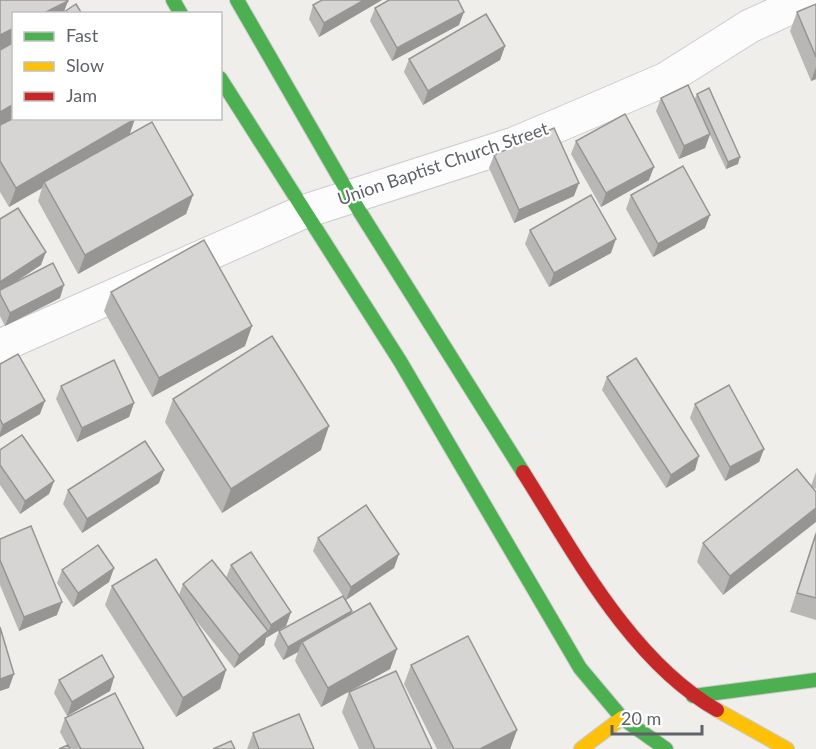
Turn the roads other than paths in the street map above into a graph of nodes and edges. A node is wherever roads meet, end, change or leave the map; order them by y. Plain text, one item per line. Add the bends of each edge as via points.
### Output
1 (237, 0) edge
2 (807, 0) edge
3 (222, 81) edge
4 (350, 196) junction
5 (303, 212) junction
6 (0, 346) edge
7 (816, 680) edge
8 (693, 696) junction
9 (622, 718) junction
10 (581, 749) edge
11 (666, 749) edge
12 (787, 749) edge

1 - 4 main road
2 - 4 street, Union Baptist Church Street via 750,26 666,79 580,116 514,144
3 - 5 main road
4 - 5 street, Union Baptist Church Street
4 - 8 main road via 584,569 644,650
5 - 6 street, Union Baptist Church Street
5 - 9 main road via 400,361 580,668
7 - 8 main road
8 - 12 main road
9 - 10 main road
9 - 11 main road

